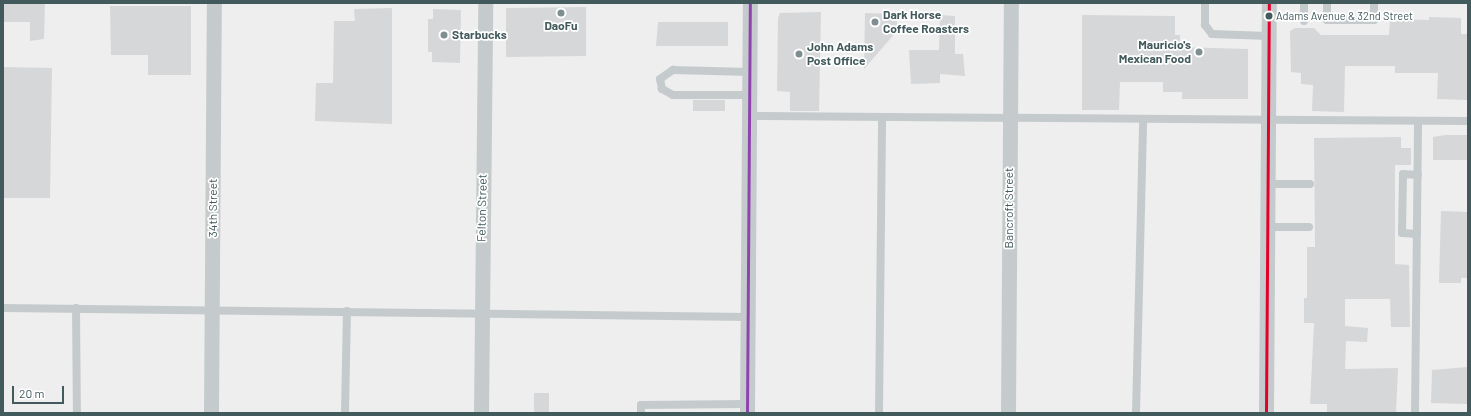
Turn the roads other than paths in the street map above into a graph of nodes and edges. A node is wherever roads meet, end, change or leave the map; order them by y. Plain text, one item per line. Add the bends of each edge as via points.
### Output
1 (214, 3) edge
2 (485, 3) edge
3 (750, 3) edge
4 (1011, 3) edge
5 (1205, 3) edge
6 (1269, 3) edge
7 (1304, 3) edge
8 (1326, 3) edge
9 (1374, 3) edge
10 (1304, 21) dead end
11 (1268, 36) junction
12 (750, 72) junction
13 (749, 95) junction
14 (749, 116) junction
15 (882, 117) junction
16 (1010, 118) junction
17 (1142, 119) junction
18 (1268, 120) junction
19 (1418, 120) junction
20 (1468, 121) edge
21 (1418, 175) junction
22 (1267, 184) junction
23 (1310, 184) dead end
24 (1267, 227) junction
25 (1309, 228) dead end
26 (1417, 234) junction
27 (3, 308) edge
28 (76, 308) junction
29 (212, 310) junction
30 (347, 311) junction
31 (481, 313) junction
32 (747, 317) junction
33 (747, 408) edge
34 (77, 413) edge
35 (211, 413) edge
36 (345, 413) edge
37 (481, 413) edge
38 (641, 413) edge
39 (878, 413) edge
40 (1008, 413) edge
41 (1136, 413) edge
42 (1266, 413) edge
43 (1415, 413) edge

1 - 29 street, 34th Street
2 - 31 street, Felton Street
3 - 12 street
4 - 16 street, Bancroft Street
5 - 11 lane via 1205,25 1212,34
6 - 11 street
7 - 10 lane
8 - 9 lane via 1327,20 1374,20
11 - 18 street
12 - 13 street
12 - 13 lane via 673,70 660,79 662,89 673,95
13 - 14 street
14 - 15 lane
14 - 32 street
15 - 16 lane
15 - 39 lane
16 - 17 lane
16 - 40 street, Bancroft Street
17 - 18 lane
17 - 41 lane
18 - 19 lane
18 - 22 street
19 - 20 lane
19 - 21 lane
21 - 26 lane
21 - 26 lane via 1403,174 1402,233
22 - 23 lane
22 - 24 street
24 - 25 lane
24 - 42 street
26 - 43 lane
27 - 28 lane
28 - 29 lane
28 - 34 lane
29 - 30 lane
29 - 35 street, 34th Street
30 - 31 lane
30 - 36 lane
31 - 32 lane via 610,317
31 - 37 street, Felton Street
32 - 33 street
33 - 38 lane via 641,405

